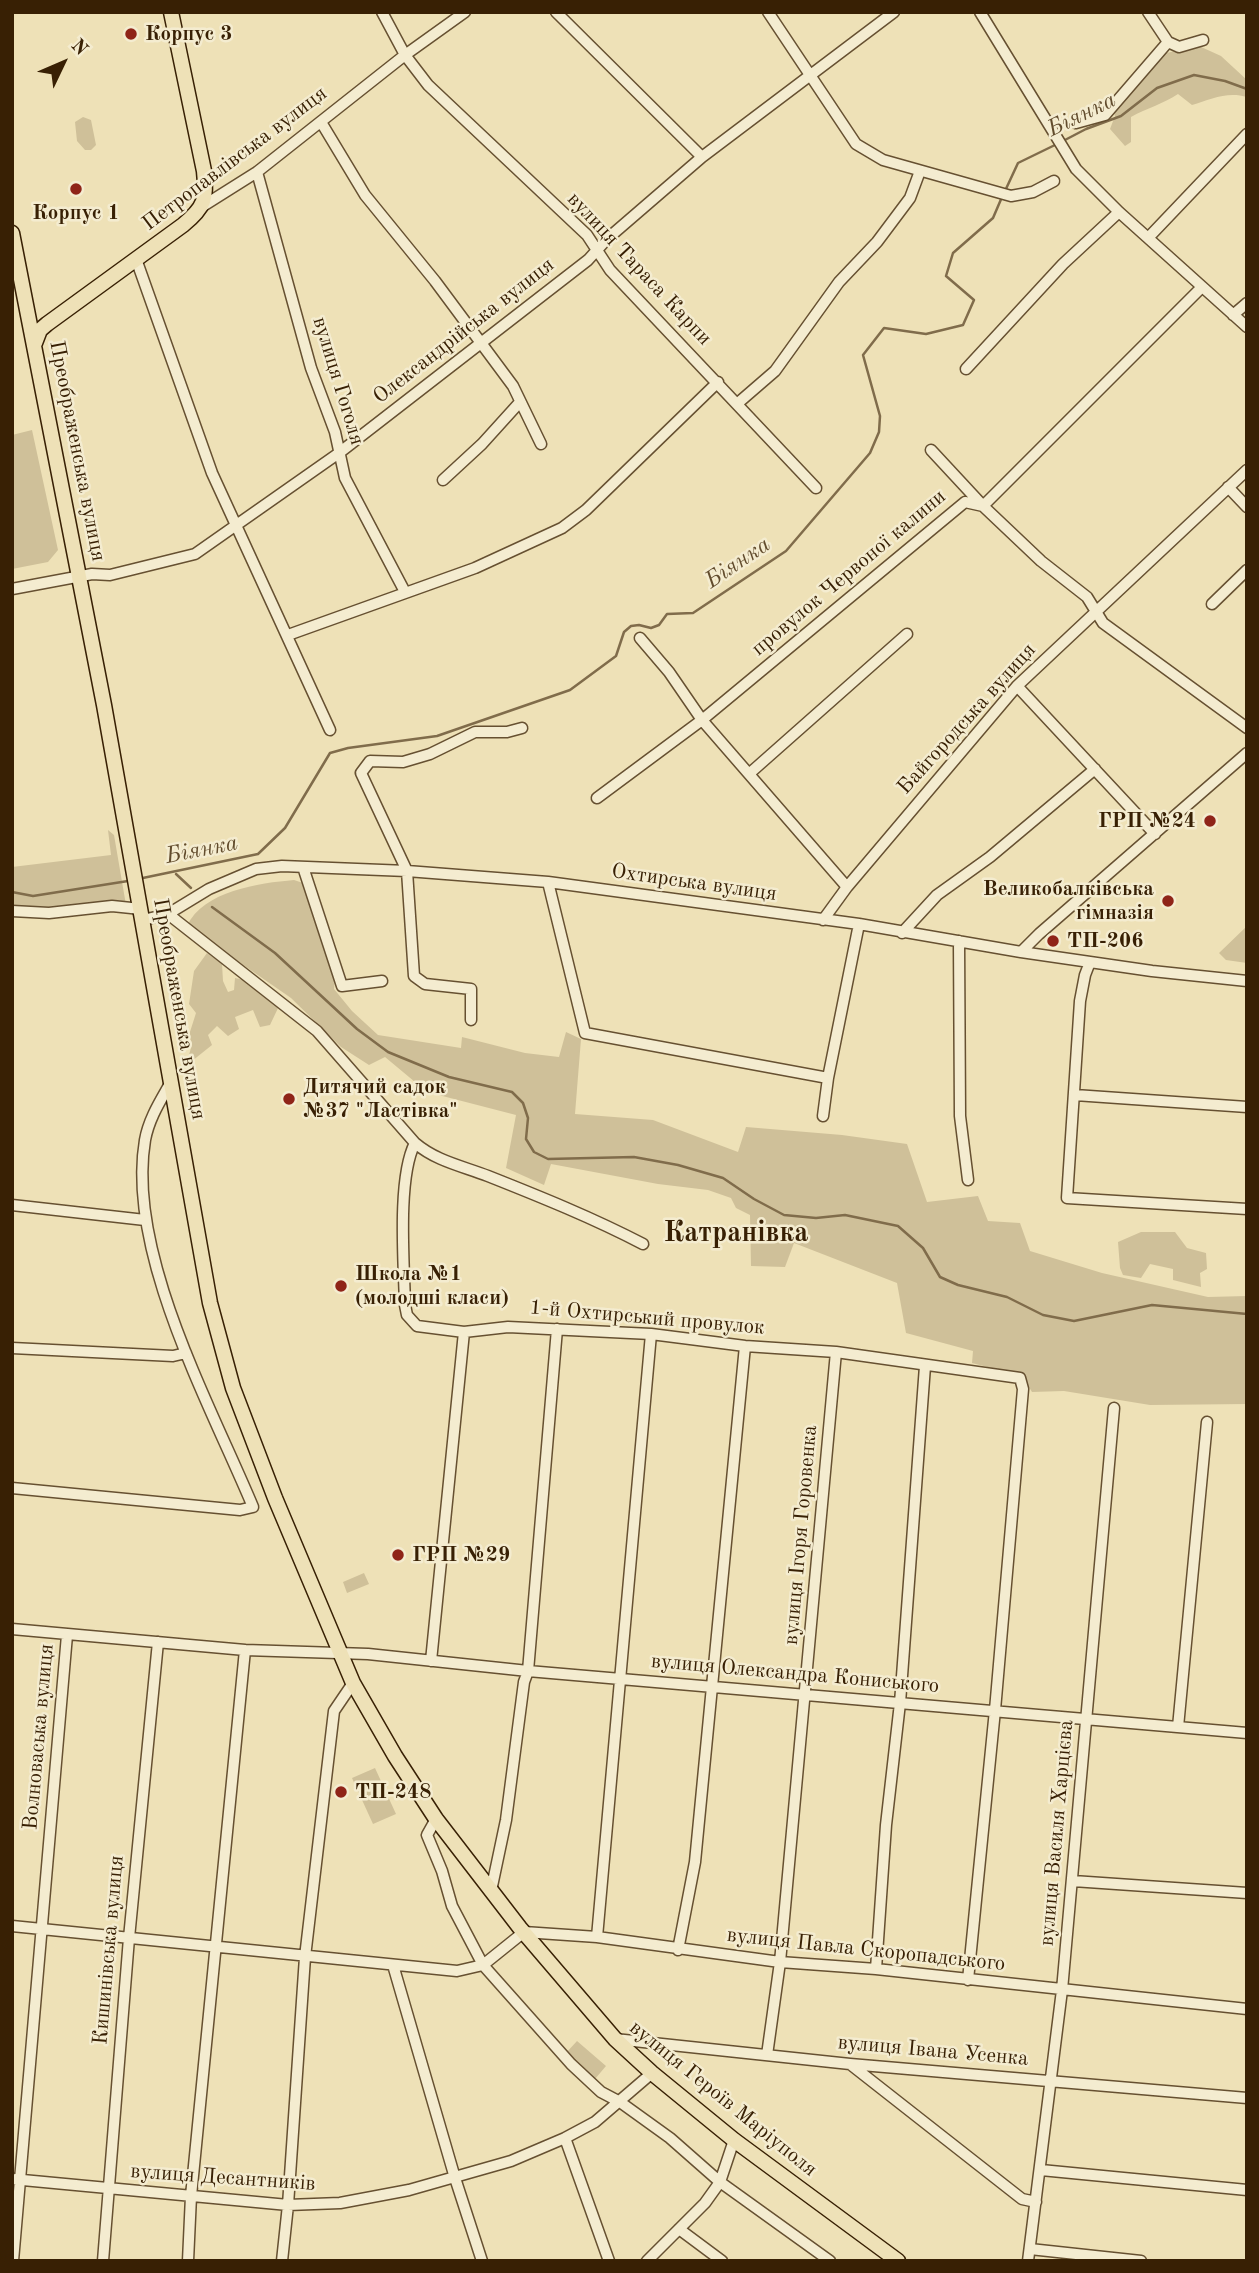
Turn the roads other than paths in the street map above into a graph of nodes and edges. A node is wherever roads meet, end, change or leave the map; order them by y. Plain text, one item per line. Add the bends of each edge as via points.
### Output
1 (171, 12) edge
2 (382, 12) edge
3 (465, 12) edge
4 (556, 12) edge
5 (768, 12) edge
6 (894, 12) edge
7 (980, 12) edge
8 (1149, 12) edge
9 (1203, 40) dead end
10 (1168, 43) junction
11 (405, 55) junction
12 (808, 75) junction
13 (321, 122) junction
14 (1076, 123) dead end
15 (1247, 134) edge
16 (702, 156) junction
17 (920, 171) junction
18 (257, 172) junction
19 (1054, 181) dead end
20 (203, 206) junction
21 (1119, 212) junction
22 (12, 233) edge
23 (1148, 239) junction
24 (597, 250) junction
25 (136, 259) junction
26 (1202, 286) junction
27 (1247, 303) edge
28 (1233, 315) junction
29 (1247, 327) edge
30 (481, 341) junction
31 (35, 343) junction
32 (966, 369) dead end
33 (718, 382) junction
34 (520, 402) junction
35 (738, 403) junction
36 (541, 444) dead end
37 (931, 450) dead end
38 (339, 453) junction
39 (1247, 470) edge
40 (443, 480) dead end
41 (1228, 487) junction
42 (816, 488) dead end
43 (983, 506) junction
44 (1247, 507) edge
45 (235, 526) junction
46 (1247, 570) edge
47 (80, 576) junction
48 (12, 589) edge
49 (405, 592) junction
50 (1212, 604) dead end
51 (1096, 611) junction
52 (906, 634) dead end
53 (288, 635) junction
54 (640, 638) dead end
55 (1017, 686) junction
56 (702, 720) junction
57 (522, 728) dead end
58 (1247, 728) edge
59 (330, 730) dead end
60 (1247, 753) edge
61 (1095, 769) junction
62 (750, 773) junction
63 (597, 798) dead end
64 (1155, 834) junction
65 (303, 867) junction
66 (407, 872) junction
67 (548, 882) junction
68 (847, 887) junction
69 (141, 909) junction
70 (12, 911) edge
71 (168, 914) junction
72 (823, 920) junction
73 (859, 924) junction
74 (902, 933) junction
75 (959, 941) junction
76 (1021, 952) junction
77 (1090, 962) junction
78 (382, 981) dead end
79 (1247, 981) edge
80 (471, 1020) dead end
81 (828, 1078) junction
82 (171, 1082) junction
83 (1075, 1095) junction
84 (1247, 1107) edge
85 (823, 1116) dead end
86 (415, 1143) junction
87 (968, 1180) dead end
88 (12, 1205) edge
89 (1247, 1209) edge
90 (145, 1220) junction
91 (643, 1244) dead end
92 (558, 1329) junction
93 (464, 1332) junction
94 (651, 1334) junction
95 (745, 1346) junction
96 (12, 1348) edge
97 (186, 1353) junction
98 (836, 1353) junction
99 (925, 1366) junction
100 (1114, 1408) dead end
101 (1207, 1422) dead end
102 (12, 1488) edge
103 (12, 1629) edge
104 (66, 1635) junction
105 (158, 1642) junction
106 (245, 1650) junction
107 (341, 1652) junction
108 (431, 1661) junction
109 (528, 1671) junction
110 (618, 1678) junction
111 (353, 1683) junction
112 (710, 1687) junction
113 (806, 1694) junction
114 (900, 1703) junction
115 (995, 1710) junction
116 (1086, 1720) junction
117 (1178, 1727) junction
118 (1247, 1733) edge
119 (436, 1819) junction
120 (1073, 1881) junction
121 (491, 1891) junction
122 (1247, 1893) edge
123 (12, 1926) edge
124 (43, 1930) junction
125 (524, 1933) junction
126 (597, 1937) junction
127 (129, 1938) junction
128 (218, 1946) junction
129 (678, 1950) junction
130 (305, 1956) junction
131 (780, 1962) junction
132 (393, 1965) junction
133 (483, 1965) junction
134 (876, 1969) junction
135 (968, 1980) junction
136 (1062, 1990) junction
137 (1247, 2009) edge
138 (615, 2039) junction
139 (766, 2055) junction
140 (850, 2064) junction
141 (652, 2073) junction
142 (1051, 2080) junction
143 (1247, 2098) edge
144 (620, 2102) junction
145 (565, 2138) junction
146 (734, 2140) junction
147 (1041, 2170) junction
148 (455, 2178) junction
149 (16, 2179) edge
150 (720, 2182) junction
151 (108, 2189) junction
152 (1247, 2190) edge
153 (191, 2196) junction
154 (1036, 2202) junction
155 (288, 2205) junction
156 (679, 2229) junction
157 (1030, 2249) junction
158 (13, 2261) edge
159 (103, 2261) edge
160 (188, 2261) edge
161 (282, 2261) edge
162 (482, 2261) edge
163 (609, 2261) edge
164 (647, 2261) edge
165 (722, 2261) edge
166 (830, 2261) edge
167 (898, 2261) edge
168 (1028, 2261) edge
169 (1141, 2261) edge

1 - 20 main road via 204,171
2 - 11 street, вулиця Тараса Карпи
3 - 11 street, Петропавлівська вулиця
4 - 16 street
5 - 12 street
6 - 12 street, Олександрійська вулиця
7 - 21 street via 1076,169
8 - 10 street
9 - 10 street via 1179,47
10 - 14 street via 1105,115
11 - 13 street, Петропавлівська вулиця
11 - 24 street, вулиця Тараса Карпи via 428,85 587,235
12 - 16 street, Олександрійська вулиця
12 - 17 street via 856,144 883,160
13 - 18 street, Петропавлівська вулиця
13 - 30 street via 365,195
15 - 23 street
16 - 24 street, Олександрійська вулиця
17 - 19 street via 1006,194 1033,192
17 - 35 street via 910,198 877,242 839,282 775,371
18 - 20 street, Петропавлівська вулиця
18 - 38 street, вулиця Гоголя
20 - 25 main road, Петропавлівська вулиця
21 - 23 street
21 - 32 street via 1063,264
22 - 31 main road, Преображенська вулиця
23 - 26 street
24 - 30 street, Олександрійська вулиця
24 - 33 street, вулиця Тараса Карпи via 610,270
25 - 31 main road, Петропавлівська вулиця via 47,324
25 - 45 street
26 - 28 street
26 - 43 street, провулок Червоної калини
27 - 28 street
28 - 29 street
30 - 34 street
30 - 38 street, Олександрійська вулиця
31 - 47 main road, Преображенська вулиця
33 - 35 street, вулиця Тараса Карпи
33 - 49 street via 562,528 475,568
34 - 36 street
34 - 40 street
35 - 42 street, вулиця Тараса Карпи
37 - 43 street
38 - 45 street, Олександрійська вулиця
38 - 49 street, вулиця Гоголя via 345,478
39 - 41 street, Байгородська вулиця
41 - 44 street
41 - 51 street, Байгородська вулиця
43 - 51 street via 1087,597
43 - 56 street, провулок Червоної калини via 965,502
45 - 47 street, Олександрійська вулиця via 195,554 110,575
45 - 53 street
46 - 50 street
47 - 48 street, Олександрійська вулиця
47 - 69 main road, Преображенська вулиця
49 - 53 street
51 - 55 street, Байгородська вулиця
51 - 58 street via 1103,622
52 - 62 street
53 - 59 street
54 - 56 street
55 - 61 street
55 - 68 street, Байгородська вулиця
56 - 62 street
56 - 63 street, провулок Червоної калини
57 - 66 street via 475,733 403,762 370,761 361,773
60 - 64 street
61 - 64 street
61 - 74 street via 937,895
62 - 68 street
64 - 76 street
65 - 66 street, Охтирська вулиця
65 - 71 street, Охтирська вулиця via 256,869 209,889
65 - 78 street via 342,986
66 - 67 street, Охтирська вулиця
66 - 80 street via 414,976 425,984 471,989
67 - 72 street, Охтирська вулиця
67 - 81 street via 584,1033
68 - 72 street, Байгородська вулиця
69 - 70 street, Охтирська вулиця
69 - 71 street, Охтирська вулиця
69 - 82 main road, Преображенська вулиця
71 - 86 street via 317,1031
72 - 73 street, Охтирська вулиця
73 - 74 street, Охтирська вулиця
73 - 81 street
74 - 75 street, Охтирська вулиця
75 - 76 street, Охтирська вулиця
75 - 87 street via 960,1116
76 - 77 street, Охтирська вулиця
77 - 79 street, Охтирська вулиця
77 - 83 street via 1080,1001
81 - 85 street
82 - 90 street via 145,1138
82 - 107 main road, Преображенська вулиця via 210,1303 233,1388
83 - 84 street
83 - 89 street via 1067,1198
86 - 91 street via 430,1156 612,1227
86 - 93 street, 1-й Охтирський провулок via 406,1168 407,1315 418,1325
88 - 90 street
90 - 97 street
92 - 93 street, 1-й Охтирський провулок via 508,1326
92 - 94 street, 1-й Охтирський провулок
92 - 109 street
93 - 108 street
94 - 95 street, 1-й Охтирський провулок
94 - 110 street
95 - 98 street, 1-й Охтирський провулок
95 - 112 street
96 - 97 street
97 - 102 street via 253,1507 240,1510
98 - 99 street, 1-й Охтирський провулок
98 - 113 street, вулиця Ігоря Горовенка
99 - 114 street
99 - 115 street, 1-й Охтирський провулок via 1020,1378 1023,1389
100 - 116 street, вулиця Василя Харцієва
101 - 117 street
103 - 104 street, вулиця Олександра Кониського
104 - 105 street, вулиця Олександра Кониського
104 - 124 street, Волноваська вулиця
105 - 106 street, вулиця Олександра Кониського
105 - 127 street, Кишинівська вулиця
106 - 107 street, вулиця Олександра Кониського
106 - 128 street
107 - 108 street, вулиця Олександра Кониського
107 - 111 main road, вулиця Героїв Маріуполя
108 - 109 street, вулиця Олександра Кониського
109 - 110 street, вулиця Олександра Кониського
109 - 121 street
110 - 112 street, вулиця Олександра Кониського
110 - 126 street
111 - 119 main road, вулиця Героїв Маріуполя
111 - 130 street via 334,1711
112 - 113 street, вулиця Олександра Кониського
112 - 129 street via 695,1861
113 - 114 street, вулиця Олександра Кониського
113 - 131 street, вулиця Ігоря Горовенка
114 - 115 street, вулиця Олександра Кониського
114 - 134 street
115 - 116 street, вулиця Олександра Кониського
115 - 135 street
116 - 117 street, вулиця Олександра Кониського
116 - 120 street, вулиця Василя Харцієва
117 - 118 street, вулиця Олександра Кониського
119 - 121 main road, вулиця Героїв Маріуполя
119 - 133 street via 427,1835 452,1906
120 - 122 street
120 - 136 street, вулиця Василя Харцієва
121 - 125 main road, вулиця Героїв Маріуполя
123 - 124 street
124 - 127 street
124 - 149 street, Волноваська вулиця
125 - 126 street, вулиця Павла Скоропадського
125 - 133 street
125 - 138 main road, вулиця Героїв Маріуполя
126 - 129 street, вулиця Павла Скоропадського
127 - 128 street
127 - 151 street, Кишинівська вулиця
128 - 130 street
128 - 153 street
129 - 131 street, вулиця Павла Скоропадського
130 - 132 street
130 - 155 street
131 - 134 street, вулиця Павла Скоропадського
131 - 139 street, вулиця Ігоря Горовенка
132 - 133 street via 457,1970
132 - 148 street
133 - 144 street via 571,2064 601,2092
134 - 135 street, вулиця Павла Скоропадського
135 - 136 street, вулиця Павла Скоропадського
136 - 137 street, вулиця Павла Скоропадського
136 - 142 street, вулиця Василя Харцієва
138 - 139 street, вулиця Івана Усенка
138 - 141 main road, вулиця Героїв Маріуполя
139 - 140 street, вулиця Івана Усенка
140 - 142 street, вулиця Івана Усенка
140 - 154 street via 1022,2199
141 - 144 street, вулиця Десантників
141 - 146 main road, вулиця Героїв Маріуполя
142 - 143 street, вулиця Івана Усенка
142 - 147 street, вулиця Василя Харцієва
144 - 145 street, вулиця Десантників
144 - 150 street
145 - 148 street, вулиця Десантників
145 - 163 street
146 - 150 street
146 - 167 main road, вулиця Героїв Маріуполя
147 - 152 street
147 - 154 street, вулиця Василя Харцієва
148 - 155 street, вулиця Десантників via 341,2203
148 - 162 street
149 - 151 street, вулиця Десантників
149 - 158 street, Волноваська вулиця
150 - 156 street
150 - 166 street
151 - 153 street, вулиця Десантників
151 - 159 street, Кишинівська вулиця
153 - 155 street, вулиця Десантників
153 - 160 street
154 - 157 street, вулиця Василя Харцієва
155 - 161 street
156 - 164 street
156 - 165 street
157 - 168 street, вулиця Василя Харцієва
157 - 169 street

